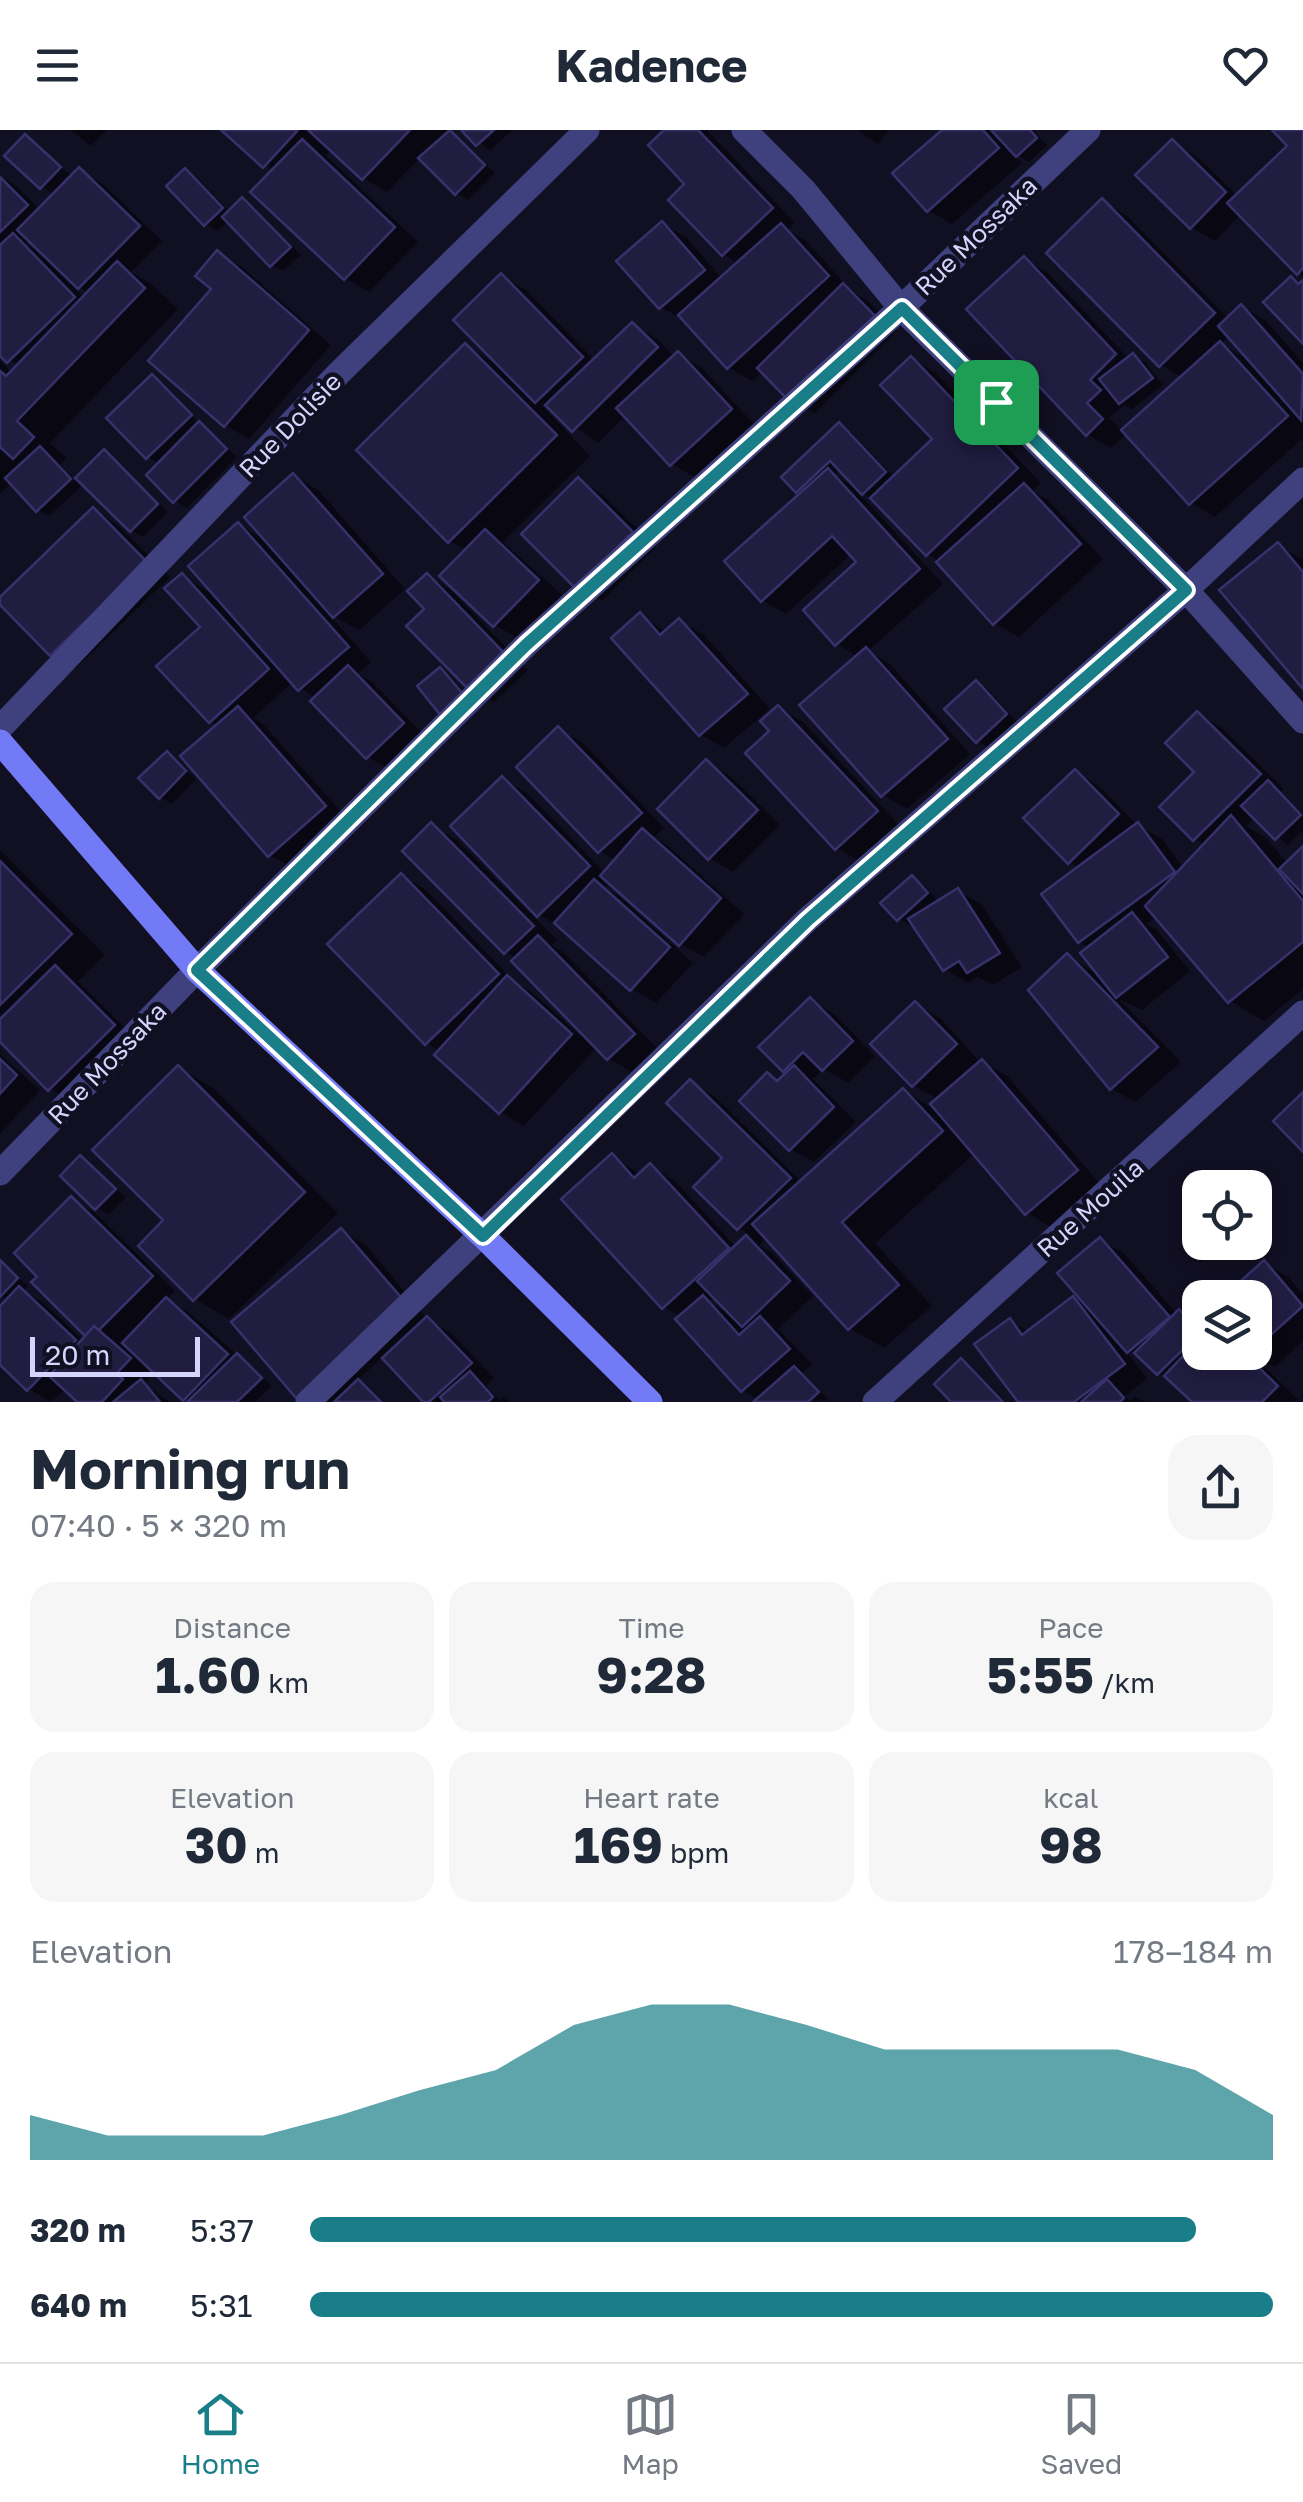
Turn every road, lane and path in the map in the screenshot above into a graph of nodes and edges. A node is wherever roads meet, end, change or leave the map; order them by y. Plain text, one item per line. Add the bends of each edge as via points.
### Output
1 (587, 130) edge
2 (744, 130) edge
3 (1088, 130) edge
4 (902, 308) junction
5 (1303, 480) edge
6 (1186, 590) junction
7 (1303, 721) edge
8 (0, 728) edge
9 (0, 742) edge
10 (197, 970) junction
11 (1303, 1014) edge
12 (0, 1174) edge
13 (483, 1236) junction
14 (308, 1402) edge
15 (650, 1402) edge
16 (876, 1402) edge

1 - 8 street, Rue Dolisie via 338,374
2 - 4 street
3 - 4 street, Rue Mossaka
4 - 6 street
4 - 10 street, Rue Mossaka via 526,645
5 - 6 street
6 - 7 street
6 - 13 street via 808,920
9 - 10 street
10 - 12 street, Rue Mossaka
10 - 13 street
11 - 16 street, Rue Mouila
13 - 14 street
13 - 15 street

